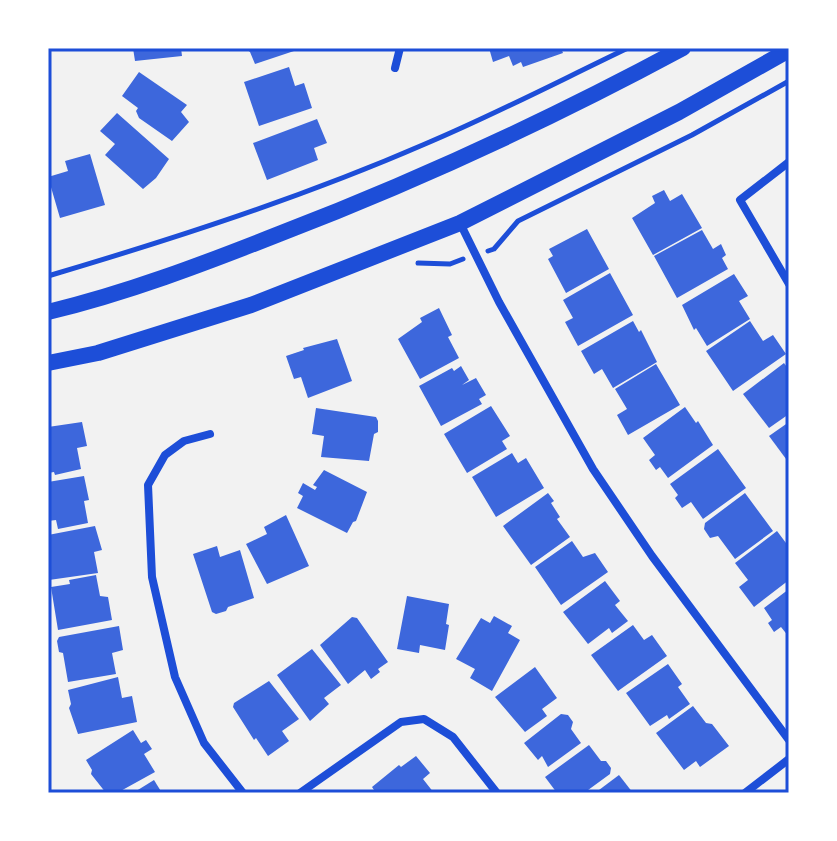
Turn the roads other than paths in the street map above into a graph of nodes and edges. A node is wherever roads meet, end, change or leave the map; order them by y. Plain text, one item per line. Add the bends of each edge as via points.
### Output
1 (400, 48) edge
2 (683, 48) edge
3 (789, 50) edge
4 (395, 68) dead end
5 (789, 162) edge
6 (460, 223) junction
7 (789, 284) edge
8 (48, 312) edge
9 (48, 363) edge
10 (210, 434) dead end
11 (789, 740) edge
12 (789, 759) edge
13 (243, 793) edge
14 (300, 793) edge
15 (497, 793) edge
16 (745, 793) edge

1 - 4 street
2 - 8 main road via 351,206 200,265
3 - 6 main road
5 - 7 street via 740,200
6 - 9 main road via 251,305
6 - 11 street via 593,469
10 - 13 street via 184,441 165,455 148,485 152,577 175,677 204,743
12 - 16 street
14 - 15 street via 401,722 424,719 453,737

